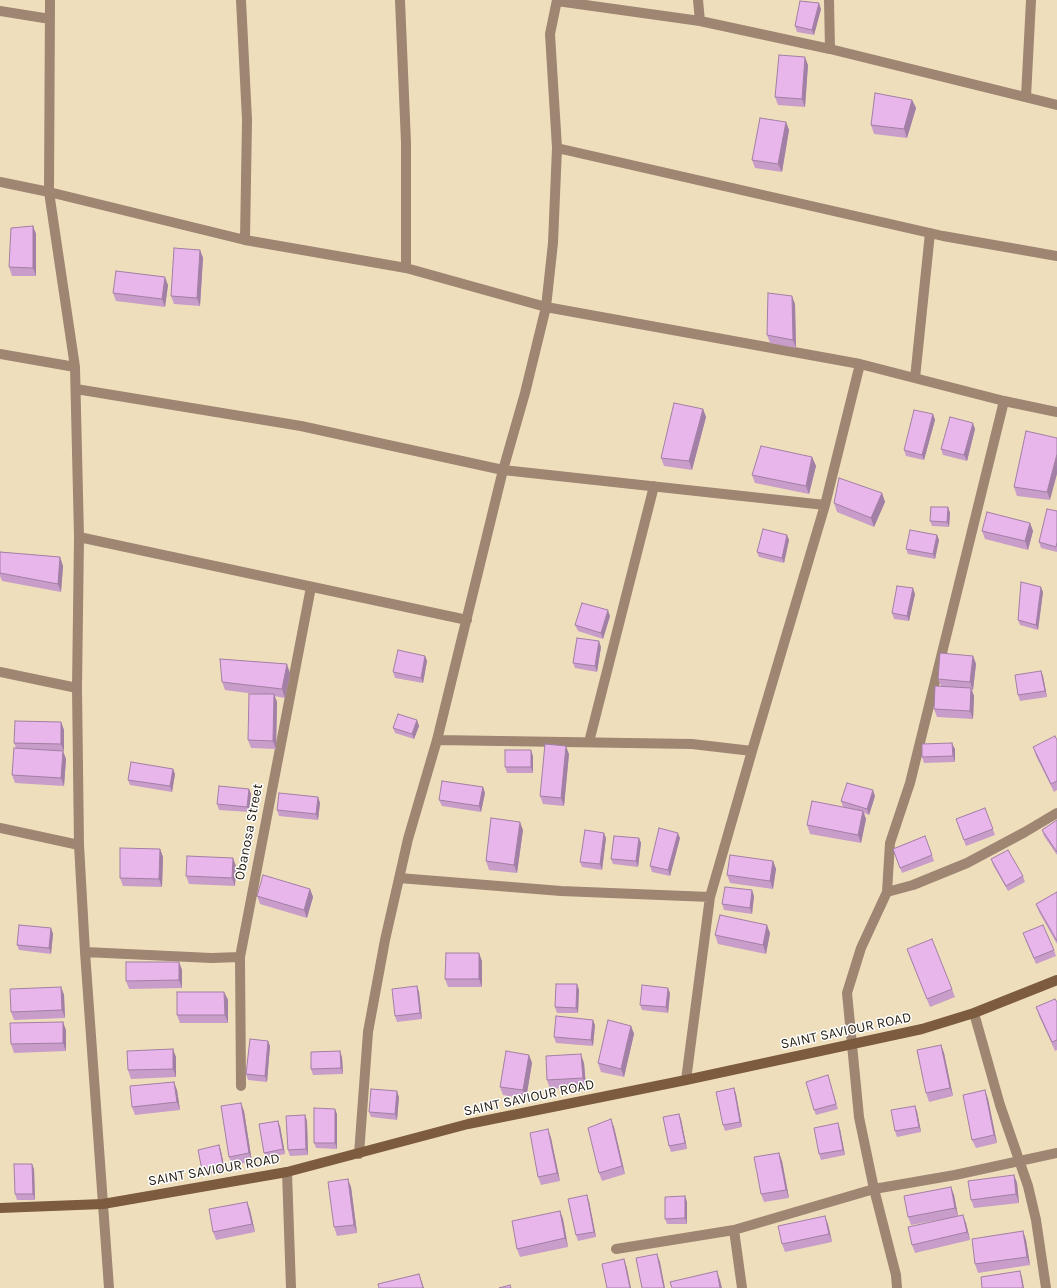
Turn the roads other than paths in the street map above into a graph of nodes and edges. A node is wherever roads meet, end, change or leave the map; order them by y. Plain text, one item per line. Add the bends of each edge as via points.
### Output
1 (50, 0) edge
2 (241, 0) edge
3 (400, 0) edge
4 (698, 0) edge
5 (829, 0) edge
6 (1031, 0) edge
7 (557, 1) edge
8 (0, 10) edge
9 (50, 19) junction
10 (700, 21) junction
11 (830, 49) junction
12 (1026, 97) junction
13 (1057, 105) edge
14 (557, 148) junction
15 (0, 182) edge
16 (49, 192) junction
17 (930, 233) junction
18 (245, 240) junction
19 (1057, 256) edge
20 (406, 268) junction
21 (546, 307) junction
22 (0, 354) edge
23 (860, 364) junction
24 (75, 367) junction
25 (915, 378) junction
26 (76, 390) junction
27 (1004, 401) junction
28 (1057, 412) edge
29 (503, 470) junction
30 (654, 486) junction
31 (825, 505) junction
32 (78, 537) junction
33 (311, 587) junction
34 (466, 620) junction
35 (0, 672) edge
36 (77, 688) junction
37 (437, 740) junction
38 (589, 742) junction
39 (752, 751) junction
40 (1057, 813) edge
41 (0, 828) edge
42 (79, 845) junction
43 (399, 878) junction
44 (887, 892) junction
45 (710, 897) junction
46 (85, 952) junction
47 (240, 957) junction
48 (1057, 980) edge
49 (974, 1013) junction
50 (852, 1044) junction
51 (686, 1080) junction
52 (241, 1086) dead end
53 (1057, 1153) edge
54 (359, 1154) junction
55 (1020, 1162) junction
56 (287, 1172) junction
57 (874, 1189) junction
58 (104, 1204) junction
59 (0, 1208) edge
60 (734, 1230) junction
61 (616, 1249) dead end
62 (108, 1288) edge
63 (290, 1288) edge
64 (742, 1288) edge
65 (897, 1288) edge
66 (1046, 1288) edge

1 - 9 street
2 - 18 street via 247,120
3 - 20 street via 406,143
4 - 10 street
5 - 11 street
6 - 12 street
7 - 10 street
7 - 14 street via 550,34
8 - 9 street
9 - 16 street
10 - 11 street
11 - 12 street
12 - 13 street
14 - 17 street
14 - 21 street via 553,244
15 - 16 street
16 - 18 street
16 - 24 street
17 - 19 street
17 - 25 street
18 - 20 street
20 - 21 street
21 - 23 street
21 - 29 street
22 - 24 street
23 - 25 street
23 - 31 street
24 - 26 street
25 - 27 street
26 - 29 street via 301,426
26 - 32 street
27 - 28 street
27 - 44 street via 910,783 890,843
29 - 30 street
29 - 34 street
30 - 31 street
30 - 38 street
31 - 39 street
32 - 33 street
32 - 36 street
33 - 34 street
33 - 47 street, Obanosa Street
34 - 37 street
35 - 36 street
36 - 42 street
37 - 38 street
37 - 43 street
38 - 39 street via 692,744
39 - 45 street
40 - 44 street via 967,863 914,885
41 - 42 street
42 - 46 street
43 - 45 street via 561,891
43 - 54 street via 368,1032
44 - 50 street via 861,948 847,993
45 - 51 street
46 - 47 street
46 - 58 street
47 - 52 street, Obanosa Street
48 - 49 street, SAINT SAVIOUR ROAD
49 - 50 street, SAINT SAVIOUR ROAD via 922,1029
49 - 55 street via 1000,1105
50 - 51 street, SAINT SAVIOUR ROAD
50 - 57 street via 859,1116
51 - 54 street, SAINT SAVIOUR ROAD via 468,1124
53 - 55 street
54 - 56 street, SAINT SAVIOUR ROAD
55 - 57 street
55 - 66 street via 1036,1220
56 - 58 street, SAINT SAVIOUR ROAD
56 - 63 street
57 - 60 street
57 - 65 street
58 - 59 street, SAINT SAVIOUR ROAD
58 - 62 street
60 - 61 street
60 - 64 street

